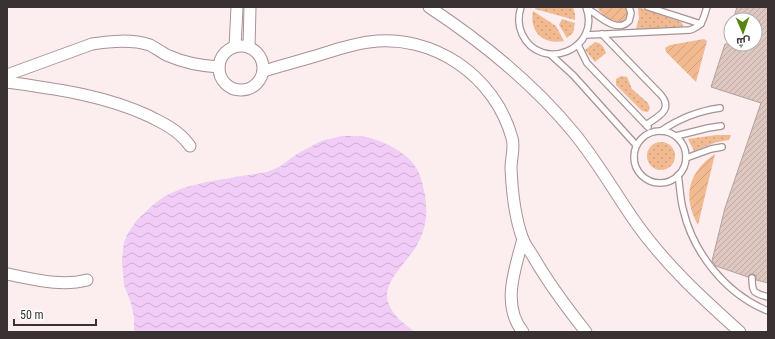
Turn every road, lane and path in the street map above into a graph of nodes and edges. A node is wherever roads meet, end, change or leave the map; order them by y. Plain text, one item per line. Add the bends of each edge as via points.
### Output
1 (237, 7) edge
2 (250, 7) edge
3 (429, 7) edge
4 (521, 7) edge
5 (629, 7) edge
6 (648, 7) edge
7 (707, 7) edge
8 (587, 8) edge
9 (701, 24) junction
10 (602, 34) junction
11 (586, 35) junction
12 (236, 46) junction
13 (578, 46) junction
14 (249, 47) junction
15 (552, 55) junction
16 (219, 67) junction
17 (264, 71) junction
18 (7, 75) edge
19 (7, 82) edge
20 (720, 108) dead end
21 (646, 125) junction
22 (721, 126) dead end
23 (661, 131) junction
24 (653, 132) junction
25 (676, 136) junction
26 (636, 145) junction
27 (190, 146) dead end
28 (722, 147) dead end
29 (686, 158) junction
30 (678, 175) junction
31 (522, 239) junction
32 (7, 274) edge
33 (752, 278) dead end
34 (87, 280) dead end
35 (768, 297) edge
36 (768, 311) edge
37 (522, 332) edge
38 (586, 332) edge
39 (740, 332) edge

1 - 12 street
2 - 14 street
3 - 39 street via 491,52 547,103 575,133 636,223 670,264
4 - 15 lane via 520,29 525,39 532,47
5 - 8 lane via 629,21 622,26 610,23
6 - 9 lane
7 - 9 lane
8 - 11 lane via 589,22
9 - 10 lane via 696,28 683,30
10 - 11 lane
10 - 21 lane via 666,101 664,112
11 - 13 lane
12 - 14 street
12 - 16 street via 226,52
13 - 15 lane via 570,51
13 - 21 lane via 591,68
14 - 17 street via 261,56
15 - 26 lane
16 - 17 street via 222,80 231,88 243,91 254,87
16 - 18 street via 183,62 137,42 107,41
17 - 31 street via 370,42 412,43 451,58 484,84 506,120 513,140 512,190
19 - 27 street via 72,91 124,106 167,125 181,135
20 - 23 lane via 689,115
21 - 24 lane
22 - 25 lane
23 - 24 lane
23 - 25 lane
24 - 26 lane
25 - 29 lane via 682,142
26 - 30 lane via 635,165 641,175 656,182 672,180
28 - 29 lane
29 - 30 lane
30 - 36 lane via 682,208 699,249 726,284
31 - 37 street via 510,295 513,312
31 - 38 street via 566,307
32 - 34 street via 58,283
33 - 35 lane via 754,292

